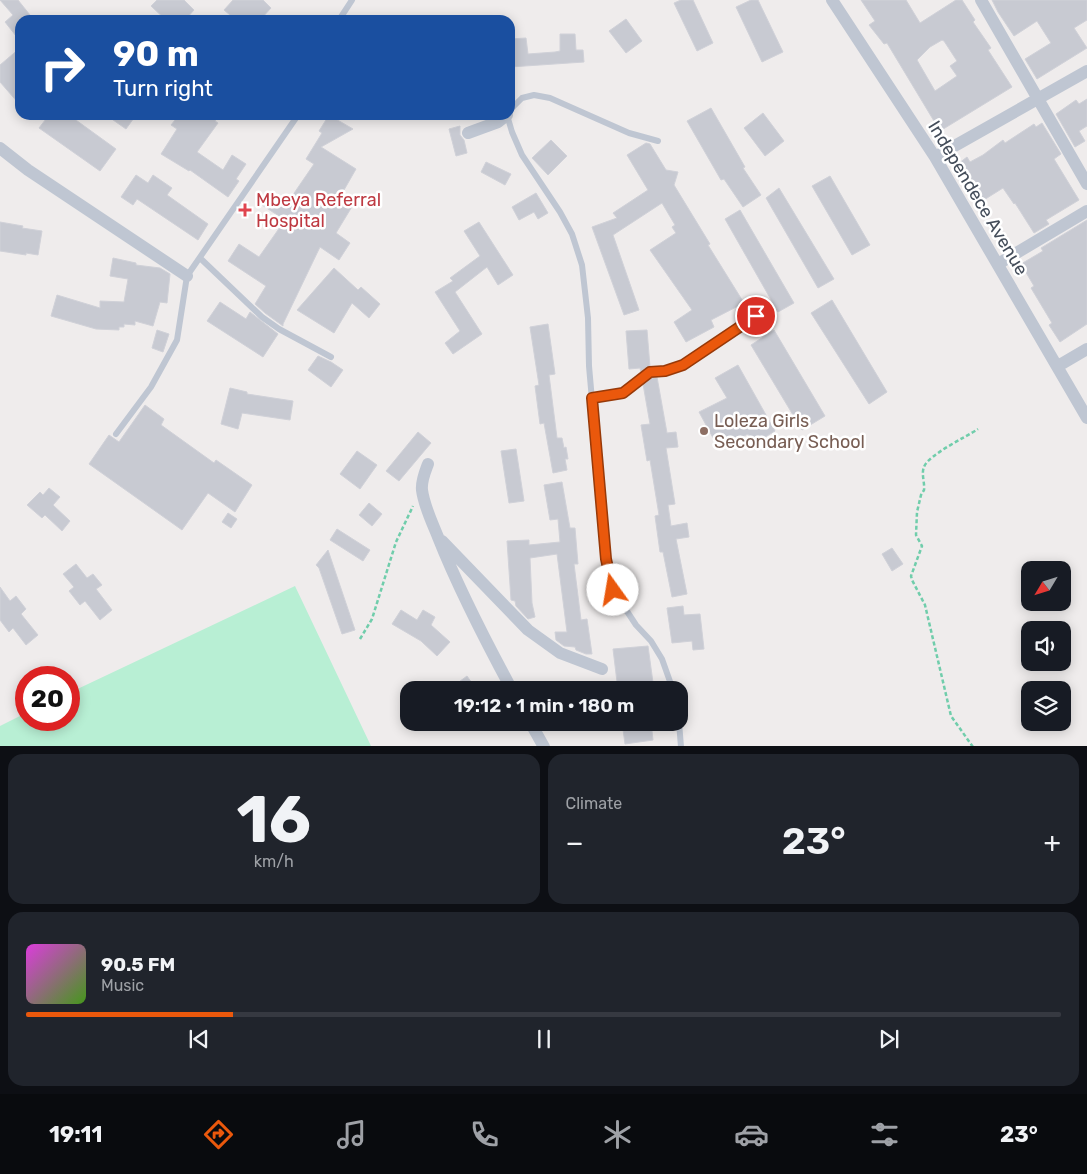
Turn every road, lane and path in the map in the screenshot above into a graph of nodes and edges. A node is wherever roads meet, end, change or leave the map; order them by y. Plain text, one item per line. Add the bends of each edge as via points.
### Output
1 (352, 0) edge
2 (832, 0) edge
3 (981, 0) edge
4 (342, 15) edge
5 (1087, 71) edge
6 (1038, 99) junction
7 (515, 105) edge
8 (295, 120) edge
9 (501, 120) edge
10 (508, 120) edge
11 (468, 133) dead end
12 (658, 141) dead end
13 (0, 148) edge
14 (935, 157) junction
15 (1087, 184) edge
16 (1087, 211) edge
17 (200, 258) junction
18 (998, 264) junction
19 (187, 276) junction
20 (756, 316) dead end
21 (1087, 350) edge
22 (332, 357) dead end
23 (1058, 366) junction
24 (592, 398) junction
25 (1087, 418) edge
26 (978, 429) dead end
27 (116, 434) dead end
28 (428, 464) dead end
29 (422, 489) junction
30 (438, 537) junction
31 (360, 639) dead end
32 (602, 669) dead end
33 (507, 681) edge
34 (670, 681) edge
35 (535, 731) edge
36 (680, 731) edge
37 (544, 746) edge
38 (681, 746) edge
39 (973, 746) edge

1 - 4 lane
2 - 14 street, Independece Avenue
3 - 6 street
5 - 6 street
6 - 14 street
6 - 15 street
7 - 12 lane via 522,98 534,95 550,98 629,133
8 - 17 lane
9 - 11 street
10 - 24 lane via 522,154 572,234 582,265
13 - 19 street
14 - 18 street, Independece Avenue
16 - 18 street
17 - 19 lane
17 - 22 lane via 262,318
18 - 23 street, Independece Avenue
19 - 27 lane via 177,340 151,387
20 - 24 lane via 683,365 650,372 623,393
21 - 23 street
23 - 25 street, Independece Avenue
24 - 34 lane via 606,559 613,590 636,625 652,641
26 - 39 path via 934,454 924,465 924,490 916,512 916,535 922,546 912,576 925,605 952,716
28 - 29 street
29 - 30 street
29 - 31 path via 396,542 372,619
30 - 32 street via 528,630 560,654
30 - 33 street via 483,638
35 - 37 street
36 - 38 lane

